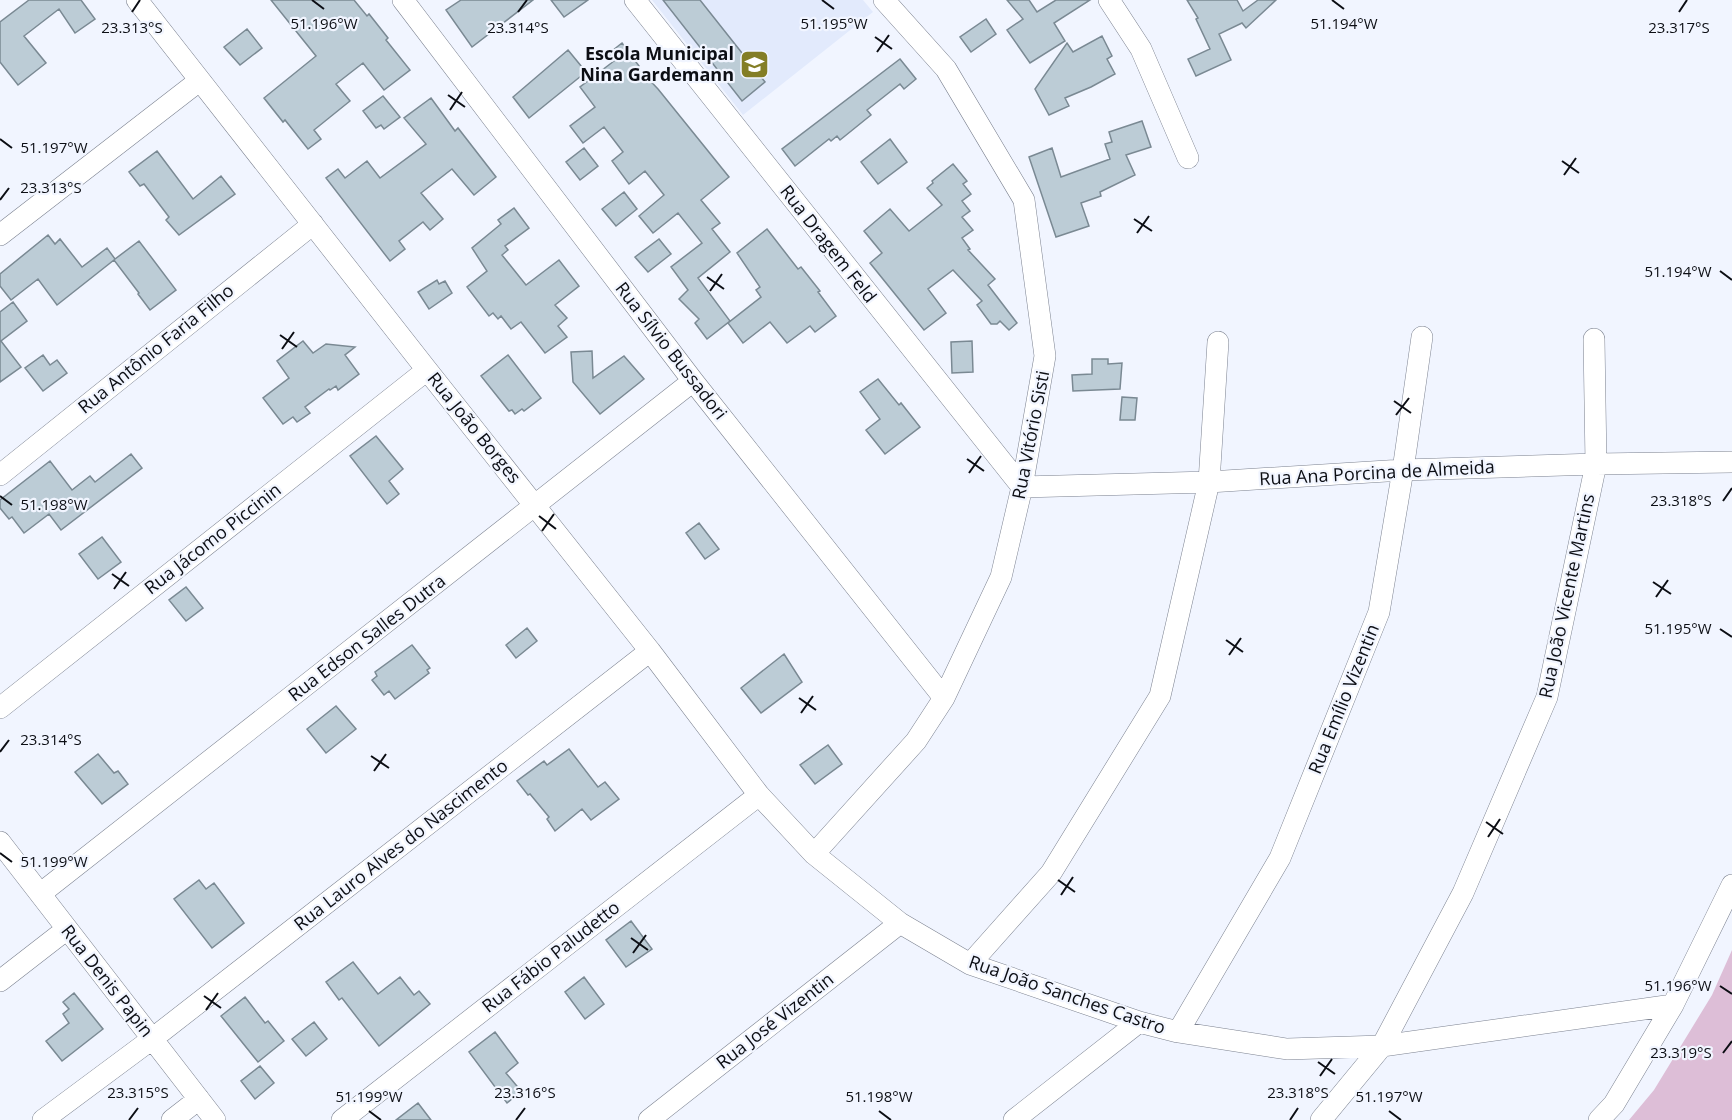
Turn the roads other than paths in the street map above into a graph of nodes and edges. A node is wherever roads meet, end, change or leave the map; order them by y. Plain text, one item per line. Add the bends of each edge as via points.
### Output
1 (137, 0) edge
2 (403, 0) edge
3 (635, 0) edge
4 (884, 0) edge
5 (1109, 0) edge
6 (199, 81) junction
7 (1188, 158) dead end
8 (313, 224) junction
9 (0, 235) edge
10 (1422, 337) dead end
11 (1594, 339) dead end
12 (1218, 342) dead end
13 (427, 369) junction
14 (693, 381) junction
15 (1732, 462) edge
16 (1596, 464) junction
17 (1403, 470) junction
18 (0, 475) edge
19 (1209, 482) junction
20 (1022, 487) junction
21 (536, 506) junction
22 (650, 651) junction
23 (944, 698) junction
24 (0, 708) edge
25 (759, 795) junction
26 (0, 842) edge
27 (814, 854) junction
28 (1732, 885) edge
29 (40, 894) junction
30 (900, 923) junction
31 (67, 929) junction
32 (970, 964) junction
33 (0, 981) edge
34 (1673, 1005) junction
35 (1139, 1022) junction
36 (1178, 1032) junction
37 (152, 1039) junction
38 (1382, 1046) junction
39 (199, 1099) junction
40 (42, 1120) edge
41 (172, 1120) edge
42 (215, 1120) edge
43 (342, 1120) edge
44 (649, 1120) edge
45 (1014, 1120) edge
46 (1321, 1120) edge
47 (1599, 1120) edge

1 - 6 street, Rua João Borges
2 - 14 street, Rua Sílvio Bussadori
3 - 20 street, Rua Dragem Feld
4 - 20 street, Rua Vitório Sisti via 946,69 1024,200 1045,356
5 - 7 street via 1141,48
6 - 8 street, Rua João Borges
6 - 9 street
8 - 13 street, Rua João Borges
8 - 18 street, Rua Antônio Faria Filho
10 - 17 street, Rua Emílio Vizentin
11 - 16 street, Rua João Vicente Martins
12 - 19 street
13 - 21 street, Rua João Borges
13 - 24 street, Rua Jácomo Piccinin
14 - 21 street, Rua Edson Salles Dutra
14 - 23 street, Rua Sílvio Bussadori
15 - 16 street, Rua Ana Porcina de Almeida
16 - 17 street, Rua Ana Porcina de Almeida
16 - 38 street, Rua João Vicente Martins via 1547,697 1463,892
17 - 19 street, Rua Ana Porcina de Almeida
17 - 36 street, Rua Emílio Vizentin via 1379,612 1371,633 1280,858
19 - 20 street, Rua Ana Porcina de Almeida
19 - 32 street via 1160,696 1051,873
20 - 23 street, Rua Vitório Sisti via 1001,577
21 - 22 street, Rua João Borges
21 - 29 street, Rua Edson Salles Dutra
22 - 25 street, Rua João Borges
22 - 37 street, Rua Lauro Alves do Nascimento
23 - 27 street, Rua Vitório Sisti via 915,741
25 - 27 street, Rua João Borges
25 - 43 street, Rua Fábio Paludetto
26 - 29 street, Rua Denis Papin
27 - 30 street, Rua João Sanches Castro
28 - 34 street
29 - 31 street, Rua Denis Papin
30 - 32 street, Rua João Sanches Castro
30 - 44 street, Rua José Vizentin
31 - 33 street
31 - 37 street, Rua Denis Papin
32 - 35 street, Rua João Sanches Castro
34 - 38 street, Rua João Sanches Castro
34 - 47 street via 1614,1104
35 - 36 street, Rua João Sanches Castro
35 - 45 street
36 - 38 street, Rua João Sanches Castro via 1287,1048
37 - 39 street, Rua Denis Papin
37 - 40 street, Rua Lauro Alves do Nascimento
38 - 46 street, Rua João Vicente Martins
39 - 41 street
39 - 42 street, Rua Denis Papin

